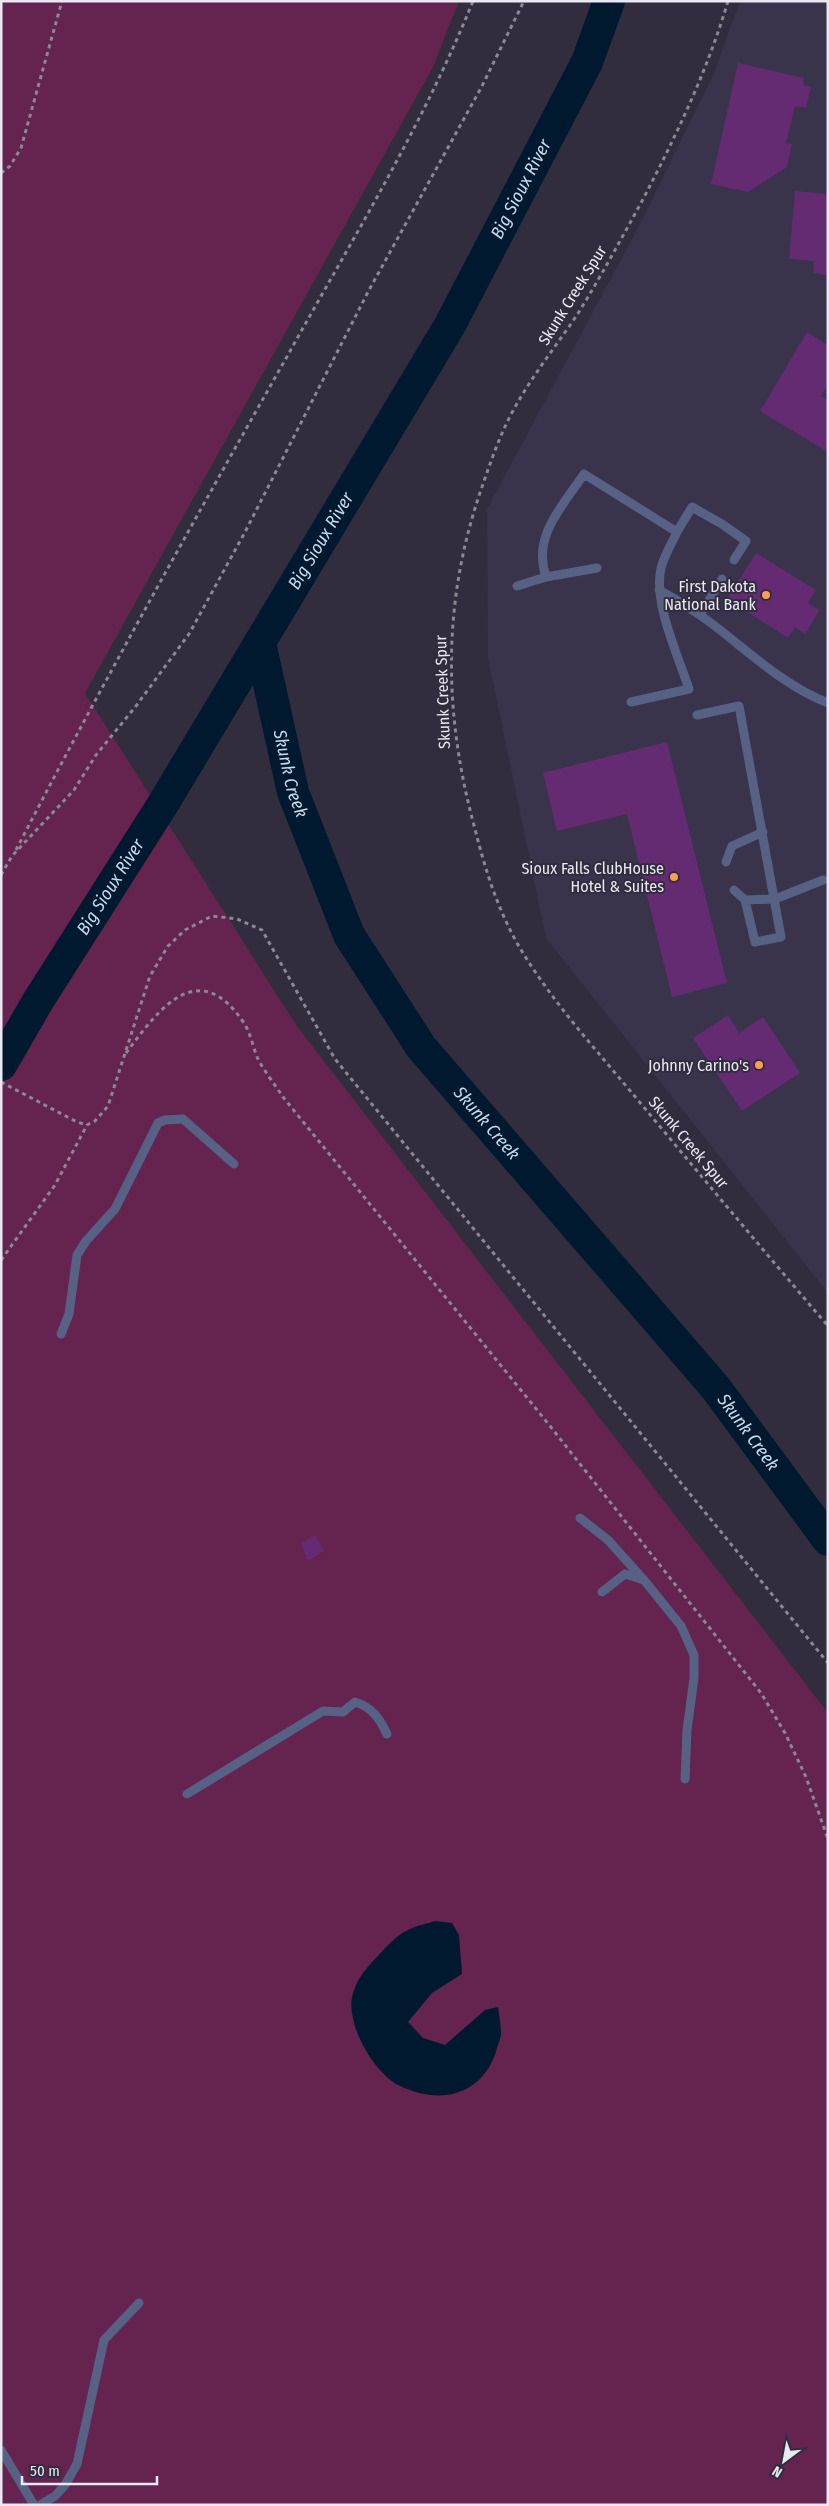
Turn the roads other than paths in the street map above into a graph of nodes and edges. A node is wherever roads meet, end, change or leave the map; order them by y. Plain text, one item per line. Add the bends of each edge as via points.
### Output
1 (677, 532) junction
2 (734, 560) dead end
3 (597, 568) dead end
4 (546, 577) junction
5 (722, 579) dead end
6 (517, 586) dead end
7 (659, 590) junction
8 (700, 615) junction
9 (631, 702) dead end
10 (828, 703) edge
11 (697, 715) dead end
12 (763, 832) junction
13 (726, 862) dead end
14 (823, 880) dead end
15 (734, 890) dead end
16 (775, 899) junction
17 (745, 900) junction
18 (234, 1164) dead end
19 (61, 1334) dead end
20 (580, 1518) dead end
21 (644, 1580) junction
22 (602, 1592) dead end
23 (387, 1734) dead end
24 (685, 1779) dead end
25 (187, 1794) dead end
26 (139, 2303) dead end
27 (1, 2450) edge
28 (34, 2505) edge
29 (40, 2505) edge

1 - 2 lane via 692,507 746,541
1 - 4 lane via 584,474 542,540 541,562
1 - 7 lane via 661,567
3 - 4 lane
4 - 6 lane
5 - 8 lane
7 - 8 lane
7 - 9 lane via 689,689
8 - 10 lane via 777,673 811,696
11 - 12 lane via 739,706
12 - 13 lane via 732,846
12 - 16 lane
14 - 16 lane
15 - 17 lane
16 - 17 lane
16 - 17 lane via 781,937 755,942
18 - 19 lane via 183,1119 158,1123 115,1209 77,1255 69,1314
20 - 21 lane via 608,1540
21 - 22 lane via 625,1574
21 - 24 lane via 682,1626 694,1656
23 - 25 lane via 380,1719 365,1705 355,1702 343,1712 323,1711
26 - 29 lane via 104,2340 77,2464 55,2496
27 - 28 lane

